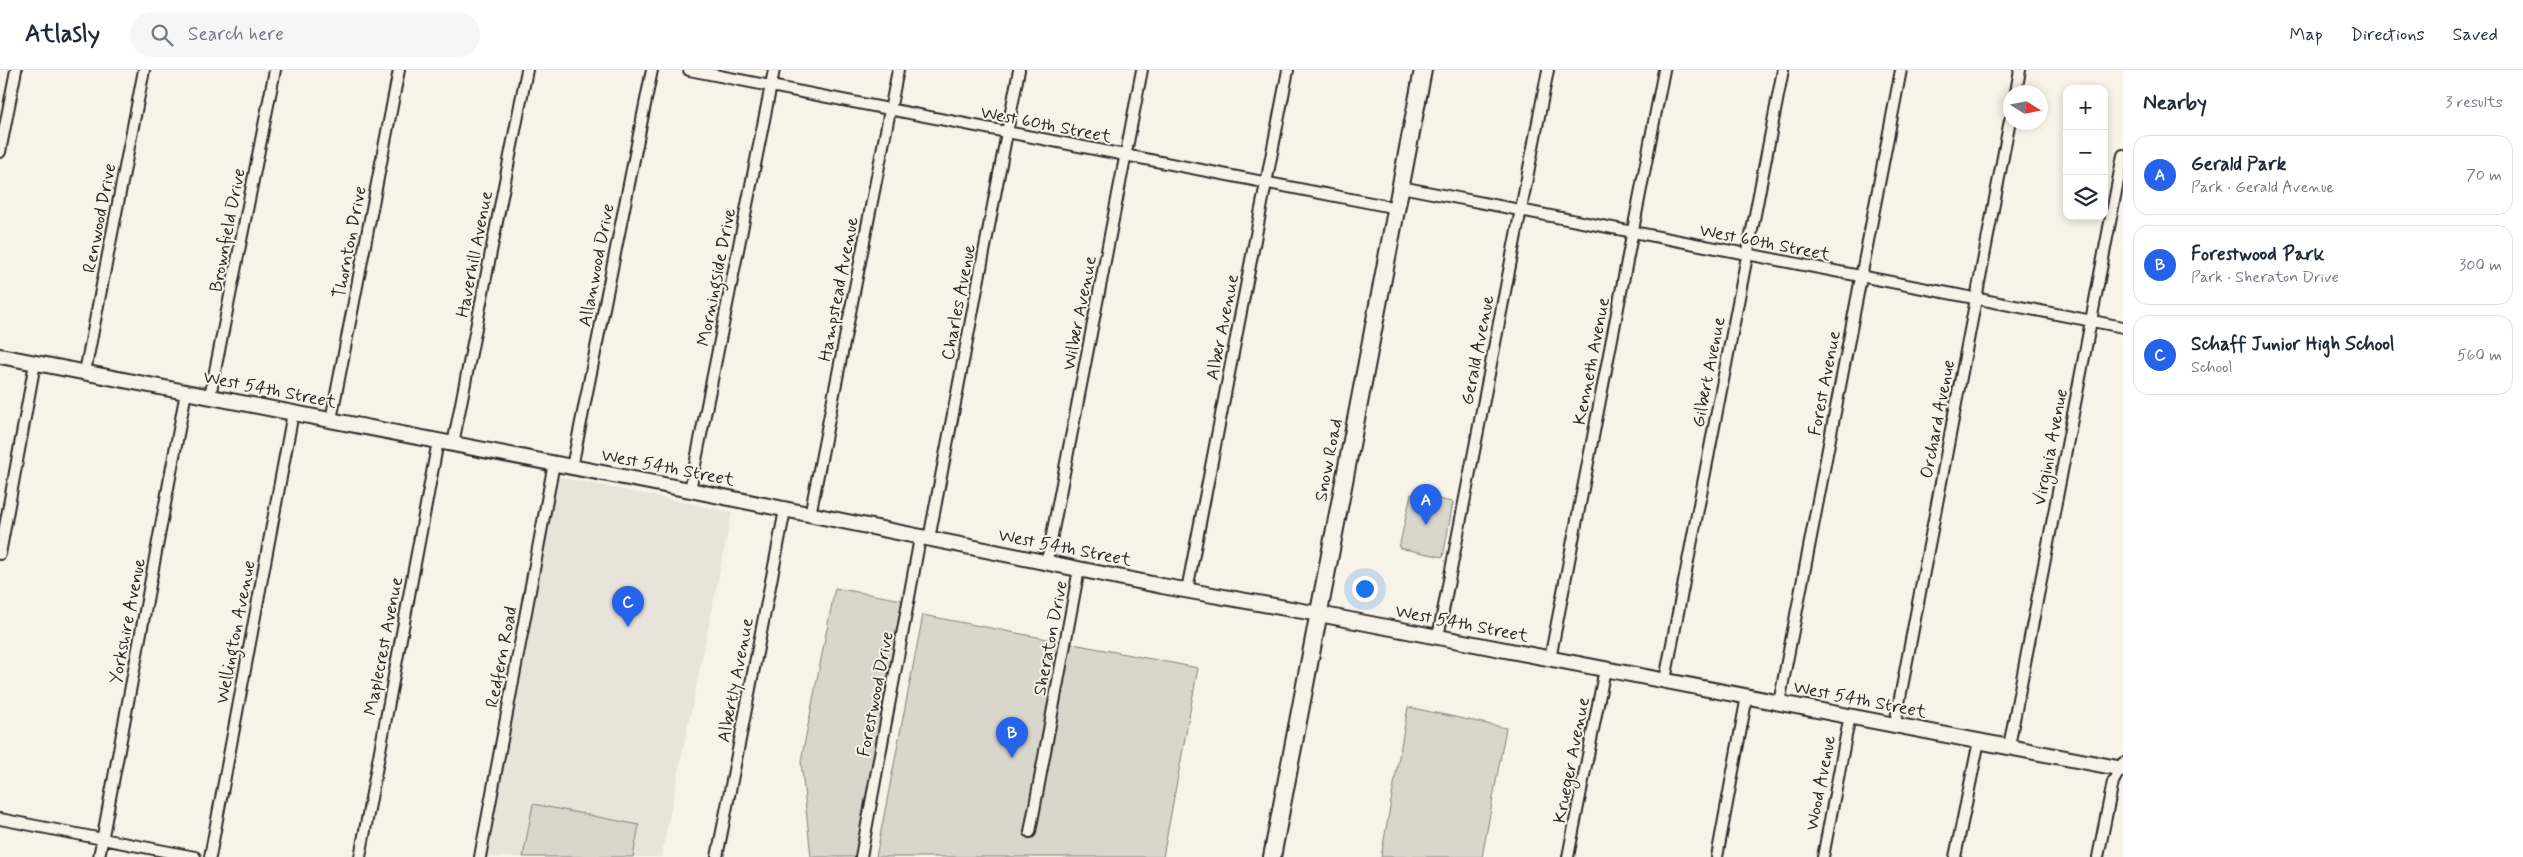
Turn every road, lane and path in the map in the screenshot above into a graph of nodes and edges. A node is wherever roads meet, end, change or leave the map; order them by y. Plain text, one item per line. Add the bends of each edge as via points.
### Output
1 (16, 70) edge
2 (144, 70) edge
3 (275, 70) edge
4 (399, 70) edge
5 (528, 70) edge
6 (652, 70) edge
7 (689, 70) edge
8 (774, 70) edge
9 (898, 70) edge
10 (1019, 70) edge
11 (1142, 70) edge
12 (1288, 70) edge
13 (1423, 70) edge
14 (1548, 70) edge
15 (1664, 70) edge
16 (1783, 70) edge
17 (1901, 70) edge
18 (2020, 70) edge
19 (2017, 85) edge
20 (772, 86) junction
21 (890, 109) junction
22 (2008, 130) edge
23 (1007, 133) junction
24 (0, 152) edge
25 (2123, 155) edge
26 (1126, 156) junction
27 (1266, 184) junction
28 (1401, 187) junction
29 (1397, 208) junction
30 (1520, 210) junction
31 (1632, 233) junction
32 (1747, 255) junction
33 (1861, 277) junction
34 (1976, 300) junction
35 (2091, 321) junction
36 (2123, 327) edge
37 (0, 356) edge
38 (35, 363) junction
39 (86, 372) junction
40 (186, 392) junction
41 (210, 396) junction
42 (293, 413) junction
43 (331, 420) junction
44 (438, 441) junction
45 (453, 444) junction
46 (554, 463) junction
47 (572, 467) junction
48 (690, 490) junction
49 (785, 510) junction
50 (810, 515) junction
51 (925, 539) junction
52 (0, 554) edge
53 (1047, 562) junction
54 (1080, 569) junction
55 (1187, 590) junction
56 (1319, 614) junction
57 (1438, 637) junction
58 (1550, 659) junction
59 (1605, 669) junction
60 (1665, 680) junction
61 (1746, 696) junction
62 (1779, 702) junction
63 (1850, 715) junction
64 (1895, 724) junction
65 (1979, 740) junction
66 (2009, 746) junction
67 (2122, 766) edge
68 (0, 819) edge
69 (1030, 832) dead end
70 (102, 839) junction
71 (99, 857) edge
72 (195, 857) edge
73 (210, 857) edge
74 (360, 857) edge
75 (480, 857) edge
76 (717, 857) edge
77 (861, 857) edge
78 (1272, 857) edge
79 (1568, 857) edge
80 (1717, 857) edge
81 (1823, 857) edge
82 (1955, 857) edge
83 (2098, 857) edge

1 - 24 street
2 - 39 street, Renwood Drive
3 - 41 street, Brownfield Drive
4 - 43 street, Thornton Drive
5 - 45 street, Haverhill Avenue
6 - 47 street, Allanwood Drive
7 - 20 street, West 60th Street
8 - 20 street, Morningside Drive
9 - 21 street, Hampstead Avenue
10 - 23 street, Charles Avenue
11 - 26 street, Wilber Avenue
12 - 27 street, Alber Avenue
13 - 28 main road, Snow Road
14 - 30 street, Gerald Avenue
15 - 31 street, Kenneth Avenue
16 - 32 street, Gilbert Avenue
17 - 33 street, Forest Avenue
18 - 19 street
20 - 21 street, West 60th Street
20 - 48 street, Morningside Drive
21 - 23 street, West 60th Street
21 - 50 street, Hampstead Avenue
22 - 34 street, Orchard Avenue
23 - 26 street, West 60th Street
23 - 51 street, Charles Avenue
25 - 35 street, Virginia Avenue
26 - 27 street, West 60th Street
26 - 53 street, Wilber Avenue
27 - 29 street, West 60th Street
27 - 55 street, Alber Avenue
28 - 29 main road, Snow Road
28 - 30 street, West 60th Street
29 - 56 main road, Snow Road
30 - 31 street, West 60th Street
30 - 57 street, Gerald Avenue
31 - 32 street, West 60th Street
31 - 58 street, Kenneth Avenue
32 - 33 street, West 60th Street
32 - 60 street, Gilbert Avenue
33 - 34 street, West 60th Street
33 - 62 street, Forest Avenue
34 - 35 street, West 60th Street
34 - 64 street, Orchard Avenue
35 - 36 street, West 60th Street
35 - 66 street, Virginia Avenue
37 - 38 street, West 54th Street
38 - 39 street, West 54th Street
38 - 52 street
39 - 40 street, West 54th Street
40 - 41 street, West 54th Street
40 - 70 street, Yorkshire Avenue
41 - 42 street, West 54th Street
42 - 43 street, West 54th Street
42 - 73 street, Wellington Avenue
43 - 44 street, West 54th Street
44 - 45 street, West 54th Street
44 - 74 street, Maplecrest Avenue
45 - 46 street, West 54th Street
46 - 47 street, West 54th Street
46 - 75 street, Redfern Road
47 - 48 street, West 54th Street
48 - 49 street, West 54th Street
49 - 50 street, West 54th Street
49 - 76 street, Albertly Avenue
50 - 51 street, West 54th Street
51 - 53 street, West 54th Street
51 - 77 street, Forestwood Drive
53 - 54 street, West 54th Street
54 - 55 street, West 54th Street
54 - 69 street, Sheraton Drive
55 - 56 street, West 54th Street
56 - 57 street, West 54th Street
56 - 78 main road, Snow Road
57 - 58 street, West 54th Street
58 - 59 street, West 54th Street
59 - 60 street, West 54th Street
59 - 79 street, Krueger Avenue
60 - 61 street, West 54th Street
61 - 62 street, West 54th Street
61 - 80 street
62 - 63 street, West 54th Street
63 - 64 street, West 54th Street
63 - 81 street, Wood Avenue
64 - 65 street, West 54th Street
65 - 66 street, West 54th Street
65 - 82 street
66 - 67 street, West 54th Street
67 - 83 street via 2113,782
68 - 70 street
70 - 71 street, Yorkshire Avenue
70 - 72 street

